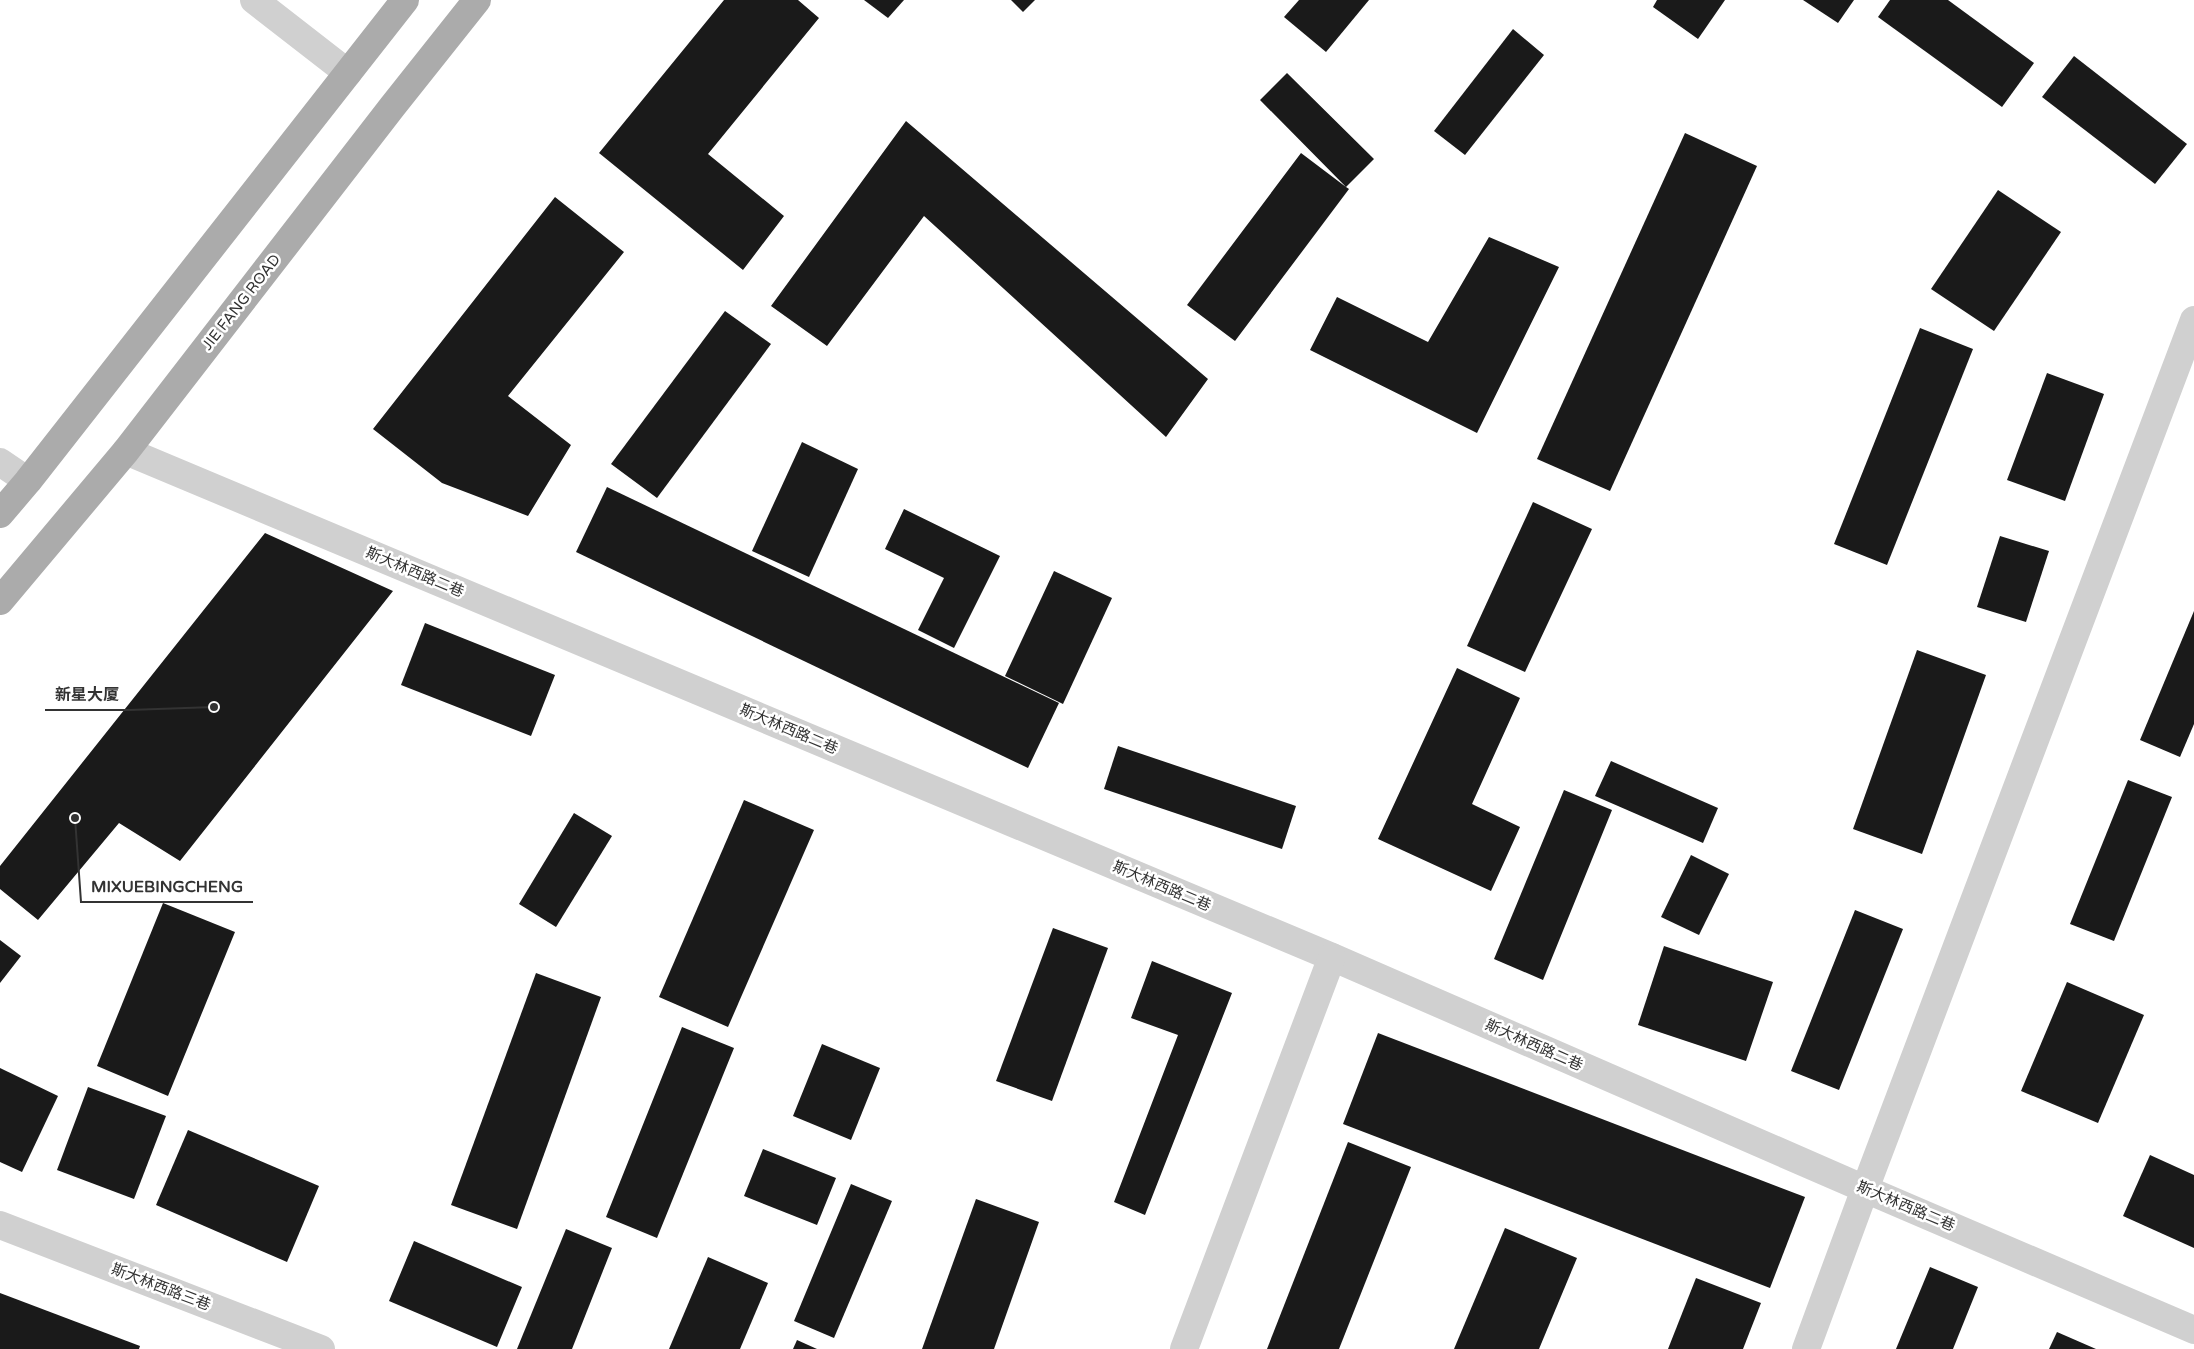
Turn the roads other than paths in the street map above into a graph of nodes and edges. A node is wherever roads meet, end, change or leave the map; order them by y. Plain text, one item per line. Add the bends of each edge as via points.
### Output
1 (254, 0) edge
2 (405, 0) edge
3 (477, 0) edge
4 (348, 73) junction
5 (2194, 320) edge
6 (126, 451) junction
7 (0, 462) edge
8 (28, 481) junction
9 (0, 514) edge
10 (0, 601) edge
11 (1332, 957) junction
12 (1865, 1189) junction
13 (0, 1225) edge
14 (2194, 1330) edge
15 (321, 1349) edge
16 (1184, 1349) edge
17 (1806, 1349) edge

1 - 4 street
2 - 4 main road
3 - 6 main road, JIE FANG ROAD
4 - 8 main road
5 - 12 street
6 - 10 main road, JIE FANG ROAD
6 - 11 street, 斯大林西路二巷
7 - 8 street
8 - 9 main road
11 - 12 street, 斯大林西路二巷
11 - 16 street
12 - 14 street, 斯大林西路二巷
12 - 17 street
13 - 15 street, 斯大林西路三巷

